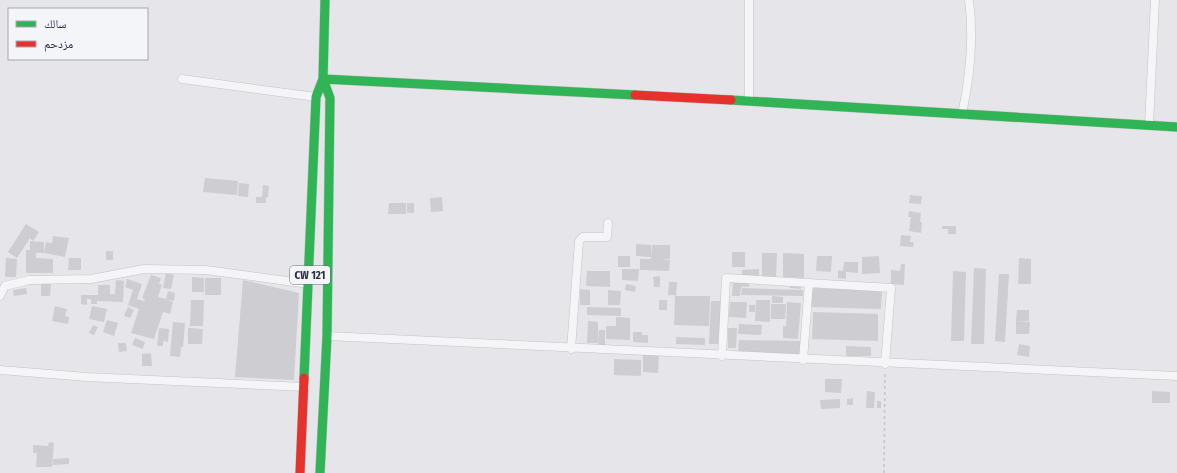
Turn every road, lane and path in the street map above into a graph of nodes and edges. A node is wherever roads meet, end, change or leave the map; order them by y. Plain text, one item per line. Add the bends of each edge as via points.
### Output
1 (325, 0) edge
2 (749, 0) edge
3 (969, 0) edge
4 (1155, 0) edge
5 (182, 79) dead end
6 (323, 79) junction
7 (316, 97) junction
8 (749, 101) junction
9 (962, 114) junction
10 (1149, 125) junction
11 (1177, 127) edge
12 (608, 223) dead end
13 (809, 283) junction
14 (310, 284) junction
15 (0, 296) edge
16 (327, 336) junction
17 (570, 349) junction
18 (722, 356) junction
19 (803, 360) junction
20 (885, 364) junction
21 (0, 370) edge
22 (1177, 376) edge
23 (305, 387) junction
24 (300, 473) edge
25 (320, 473) edge
26 (884, 473) edge

1 - 6 main road, CW 121
2 - 8 street
3 - 9 street via 969,71
4 - 10 street
5 - 7 street
6 - 7 main road, CW 121
6 - 8 main road
6 - 16 main road via 330,98
7 - 14 main road, CW 121
8 - 9 main road
9 - 10 main road
10 - 11 main road
12 - 17 street via 607,237 583,237 579,241
13 - 18 street via 726,278
13 - 19 street
13 - 20 street via 891,288
14 - 15 street via 206,270 144,269 91,279 29,280 5,286
14 - 23 main road, CW 121
16 - 17 street
16 - 25 main road
17 - 18 street
18 - 19 street
19 - 20 street
20 - 22 street
20 - 26 path
21 - 23 street via 87,377
23 - 24 main road, CW 121

